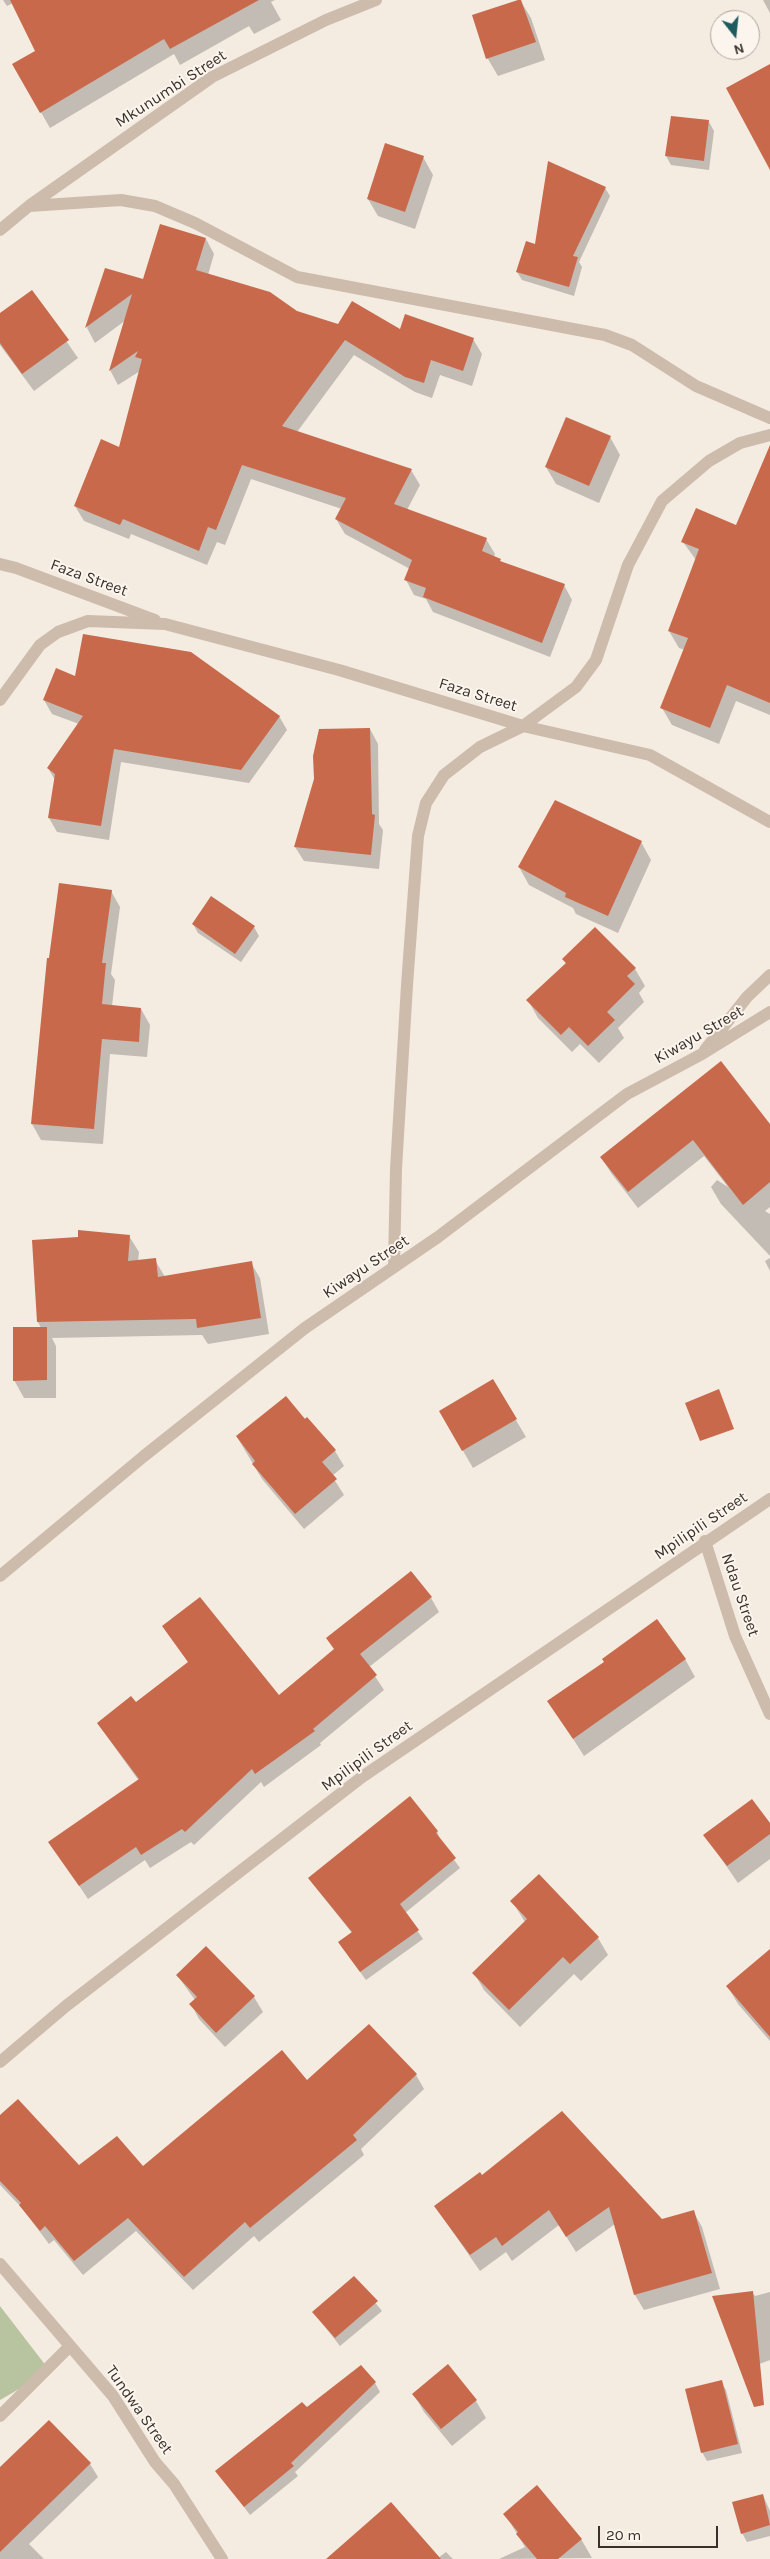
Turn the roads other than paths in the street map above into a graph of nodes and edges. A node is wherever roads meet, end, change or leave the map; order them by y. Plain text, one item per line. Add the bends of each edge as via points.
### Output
1 (376, 0) edge
2 (29, 206) junction
3 (0, 230) edge
4 (770, 418) edge
5 (770, 435) edge
6 (0, 564) edge
7 (165, 624) junction
8 (0, 700) edge
9 (523, 726) junction
10 (770, 822) edge
11 (770, 975) edge
12 (770, 1012) edge
13 (702, 1054) junction
14 (394, 1267) junction
15 (770, 1499) edge
16 (705, 1541) junction
17 (0, 1576) edge
18 (770, 1714) edge
19 (0, 2062) edge
20 (0, 2264) edge
21 (70, 2346) junction
22 (0, 2416) edge
23 (222, 2559) edge

1 - 2 street, Mkunumbi Street via 326,20 212,77
2 - 3 street, Mkunumbi Street
2 - 4 street via 121,200 154,206 195,223 297,277 605,335 632,345 696,386
5 - 9 street via 740,443 709,461 662,501 628,564 596,660 576,687
6 - 7 street, Faza Street
7 - 8 street, Faza Street via 88,621 58,632 40,645
7 - 9 street, Faza Street via 339,670
9 - 10 street, Faza Street via 650,755
9 - 14 street via 480,747 444,775 426,803 418,836 396,1169
11 - 13 street via 747,996
12 - 13 street, Kiwayu Street
13 - 14 street, Kiwayu Street via 627,1094
14 - 17 street, Kiwayu Street via 305,1328
15 - 16 street, Mpilipili Street
16 - 18 street, Ndau Street via 735,1636
16 - 19 street, Mpilipili Street via 362,1777 74,2000
20 - 21 street, Tundwa Street
21 - 22 street
21 - 23 street, Tundwa Street via 113,2396

